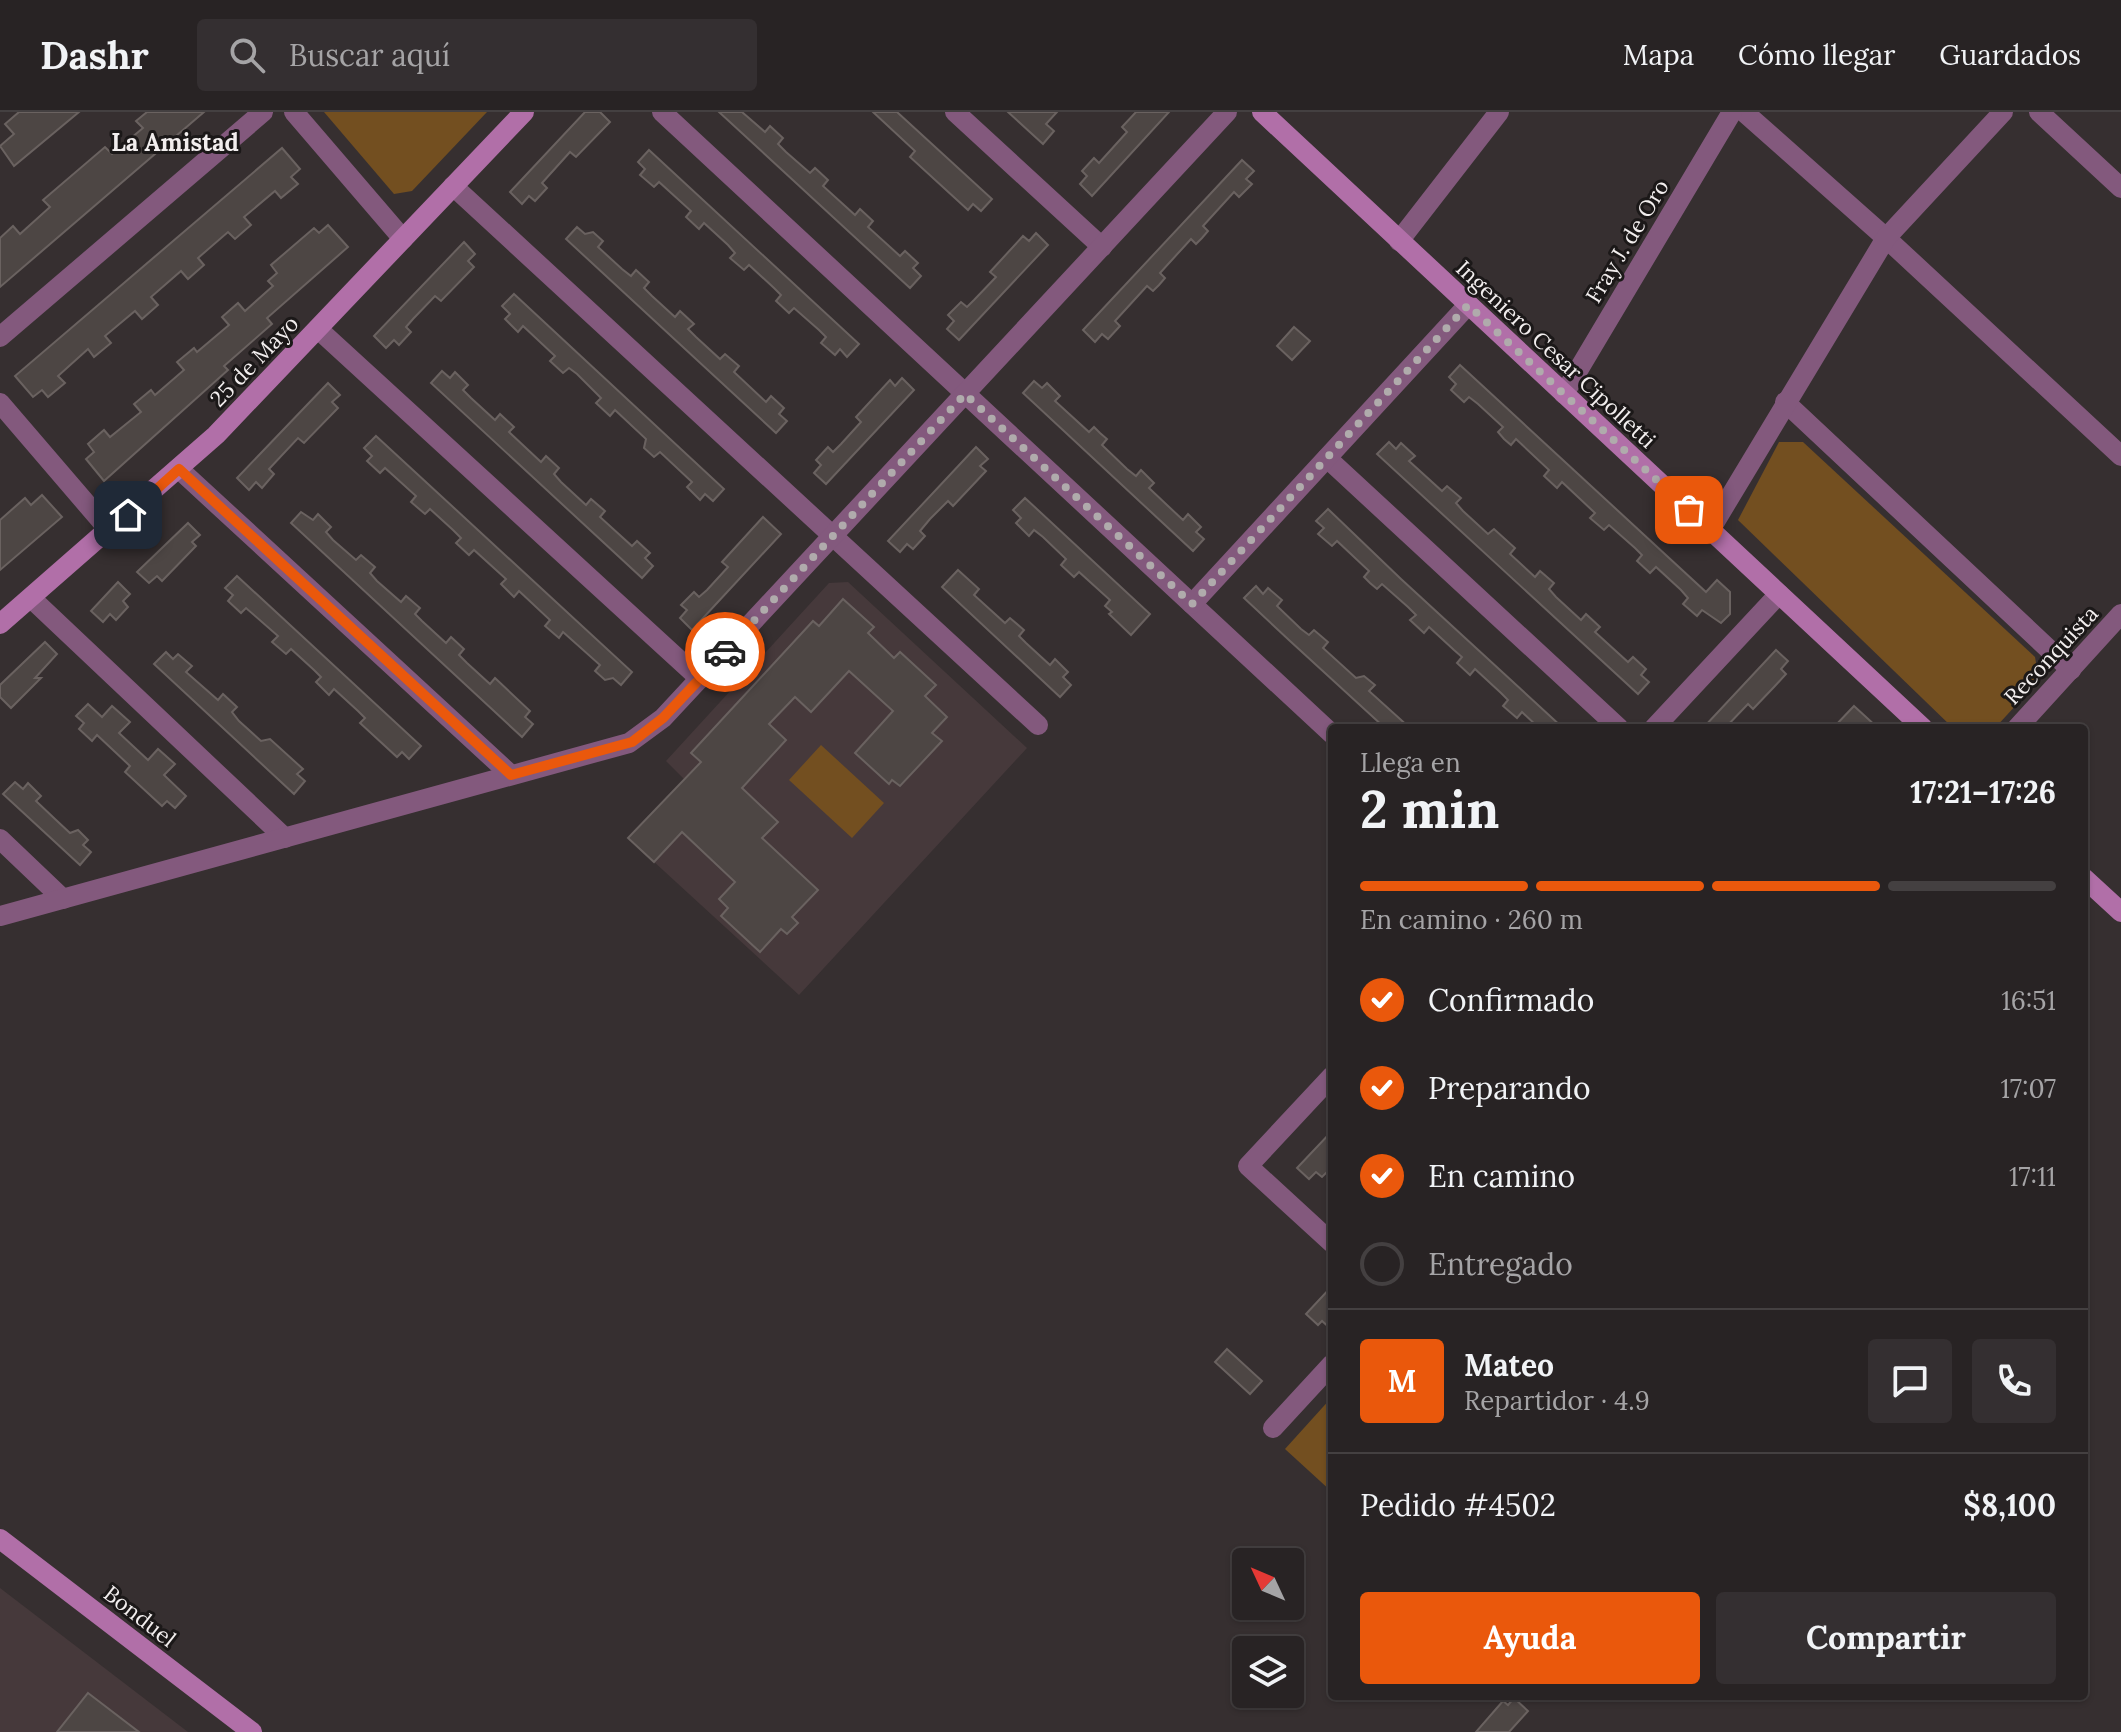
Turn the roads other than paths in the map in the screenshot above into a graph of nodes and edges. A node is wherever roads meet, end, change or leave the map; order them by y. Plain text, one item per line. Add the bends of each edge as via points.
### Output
1 (263, 112) edge
2 (294, 112) edge
3 (524, 112) edge
4 (662, 112) edge
5 (955, 112) edge
6 (1227, 112) edge
7 (1262, 112) edge
8 (1499, 112) edge
9 (1732, 112) edge
10 (1744, 112) edge
11 (2003, 112) edge
12 (2039, 112) edge
13 (453, 186) junction
14 (2121, 188) edge
15 (1886, 238) junction
16 (403, 239) junction
17 (1399, 241) junction
18 (1102, 247) junction
19 (1468, 305) junction
20 (318, 329) junction
21 (0, 337) edge
22 (965, 394) junction
23 (1564, 394) junction
24 (1785, 402) junction
25 (0, 403) edge
26 (2121, 456) edge
27 (1327, 458) junction
28 (179, 469) junction
29 (109, 530) junction
30 (1710, 530) junction
31 (833, 536) junction
32 (1779, 594) junction
33 (31, 598) junction
34 (1192, 604) junction
35 (2121, 614) edge
36 (0, 624) edge
37 (2071, 670) junction
38 (700, 679) junction
39 (1615, 724) edge
40 (1658, 724) edge
41 (1918, 724) edge
42 (2021, 724) edge
43 (1038, 725) dead end
44 (1328, 730) edge
45 (511, 775) junction
46 (285, 838) junction
47 (0, 839) edge
48 (2088, 882) edge
49 (63, 899) junction
50 (2121, 912) edge
51 (0, 916) edge
52 (1328, 1080) edge
53 (1328, 1239) edge
54 (1328, 1368) edge
55 (1273, 1428) dead end
56 (0, 1539) edge
57 (252, 1732) edge

1 - 21 street
2 - 16 street
3 - 13 street, 25 de Mayo
4 - 22 street
5 - 18 street
6 - 18 street
7 - 17 street, Ingeniero Cesar Cipolletti
8 - 17 street
9 - 23 street, Fray J. de Oro
10 - 15 street
11 - 15 street
12 - 14 street
13 - 16 street, 25 de Mayo
13 - 31 street
15 - 24 street
15 - 26 street
16 - 20 street, 25 de Mayo
17 - 19 street, Ingeniero Cesar Cipolletti
18 - 22 street
19 - 23 street, Ingeniero Cesar Cipolletti
19 - 27 street
20 - 28 street, 25 de Mayo
20 - 38 street
22 - 31 street
22 - 34 street
23 - 30 street, Ingeniero Cesar Cipolletti
24 - 30 street
24 - 37 street
25 - 29 street
27 - 34 street
27 - 39 street
28 - 29 street, 25 de Mayo
28 - 45 street
29 - 33 street, 25 de Mayo
30 - 32 street, Ingeniero Cesar Cipolletti
31 - 38 street
31 - 43 street
32 - 40 street
32 - 41 street, Ingeniero Cesar Cipolletti
33 - 36 street, 25 de Mayo
33 - 46 street
34 - 44 street
35 - 37 street, Reconquista
37 - 42 street, Reconquista
38 - 45 street via 632,742
45 - 46 street
46 - 49 street
47 - 49 street
48 - 50 street
49 - 51 street
52 - 53 street via 1248,1166
54 - 55 street
56 - 57 street, Bonduel

